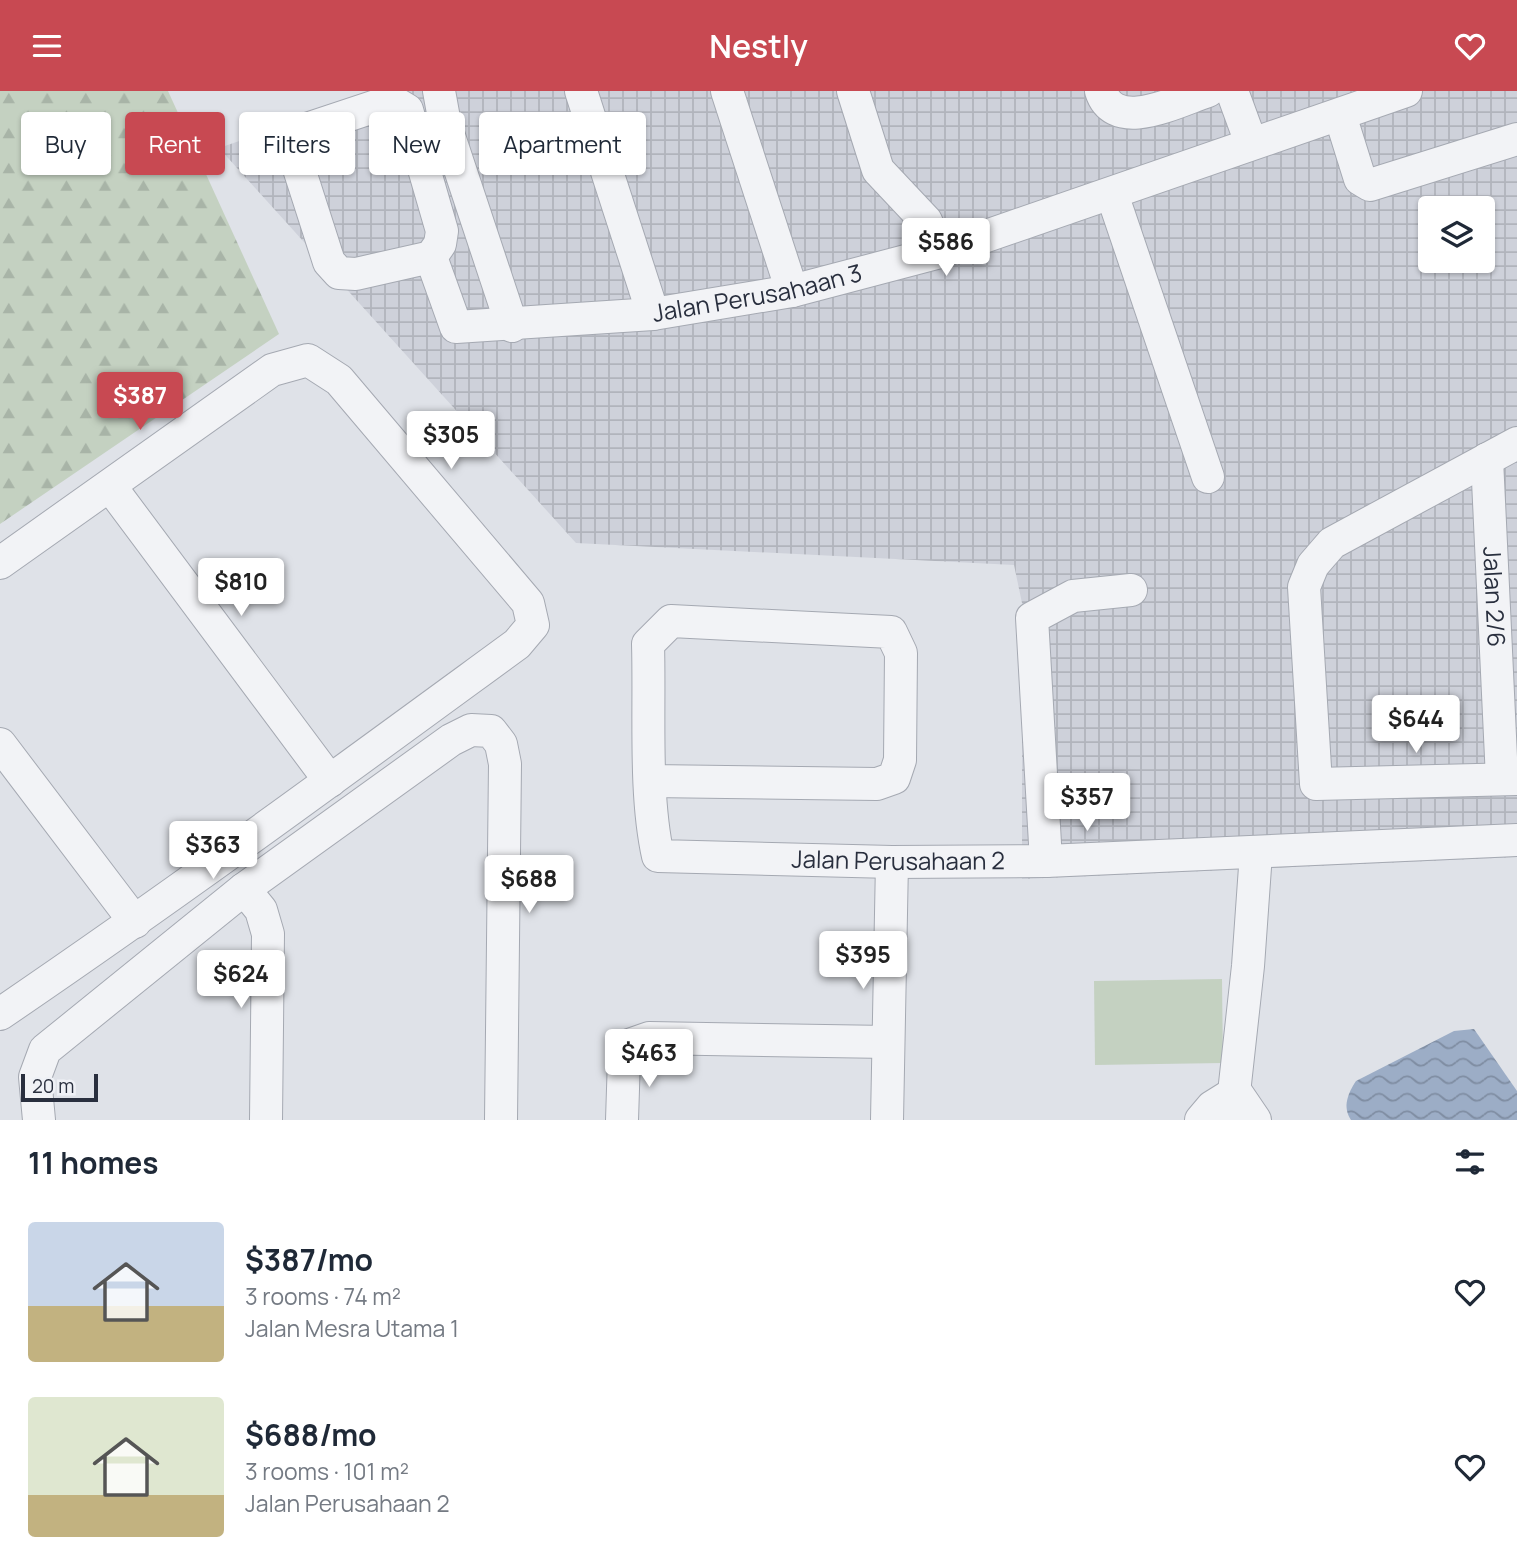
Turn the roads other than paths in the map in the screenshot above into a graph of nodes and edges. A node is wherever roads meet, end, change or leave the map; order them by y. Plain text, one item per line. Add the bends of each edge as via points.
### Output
1 (439, 91) edge
2 (581, 91) edge
3 (727, 91) edge
4 (853, 91) edge
5 (1101, 91) edge
6 (1208, 91) edge
7 (1231, 91) edge
8 (1406, 91) edge
9 (1340, 115) junction
10 (1517, 139) edge
11 (1251, 143) junction
12 (1112, 194) junction
13 (940, 252) junction
14 (431, 257) junction
15 (792, 291) junction
16 (653, 314) junction
17 (512, 326) junction
18 (1517, 443) edge
19 (1487, 459) junction
20 (1208, 477) dead end
21 (110, 486) junction
22 (0, 563) edge
23 (1131, 590) dead end
24 (0, 744) edge
25 (1510, 779) edge
26 (330, 781) junction
27 (651, 781) junction
28 (1517, 840) edge
29 (1256, 853) junction
30 (1046, 861) junction
31 (892, 862) junction
32 (244, 889) junction
33 (135, 922) junction
34 (0, 1014) edge
35 (888, 1042) junction
36 (1234, 1106) edge
37 (39, 1120) edge
38 (266, 1120) edge
39 (500, 1120) edge
40 (622, 1120) edge
41 (887, 1120) edge
42 (1201, 1120) edge
43 (1255, 1120) edge

1 - 17 street via 445,124
2 - 16 street
3 - 15 street
4 - 13 street via 878,170 926,221
5 - 6 street via 1104,100 1120,113 1139,113
7 - 11 street
8 - 9 street, Jalan Perusahaan 3
9 - 10 street via 1360,179 1370,185
9 - 11 street, Jalan Perusahaan 3
11 - 12 street, Jalan Perusahaan 3
12 - 13 street, Jalan Perusahaan 3
12 - 20 street
13 - 15 street, Jalan Perusahaan 3
14 - 14 street via 356,274 339,273 328,262 293,150 298,132 382,104 397,104 407,110 442,231
14 - 17 street, Jalan Perusahaan 3 via 456,327
15 - 16 street, Jalan Perusahaan 3
16 - 17 street, Jalan Perusahaan 3
18 - 19 street
19 - 25 street, Jalan 2/6
19 - 25 street via 1332,543 1313,565 1304,587 1316,784
21 - 22 street
21 - 26 street
21 - 26 street via 272,370 308,360 339,380 528,603 533,625 517,644
23 - 30 street via 1073,596 1032,618
24 - 33 street
26 - 33 street
27 - 27 street via 648,644 671,621 891,632 901,653 900,760 894,778 877,784
27 - 31 street, Jalan Perusahaan 2 via 652,831 658,856
28 - 29 street, Jalan Perusahaan 2
29 - 30 street, Jalan Perusahaan 2
29 - 36 street
30 - 31 street, Jalan Perusahaan 2
31 - 35 street
32 - 37 street via 45,1049 34,1077
32 - 38 street via 261,910 268,934
32 - 39 street via 451,740 471,730 491,731 501,744 505,764
33 - 34 street
35 - 40 street via 649,1038 629,1045 624,1058
35 - 41 street
36 - 42 street via 1212,1107
36 - 43 street

